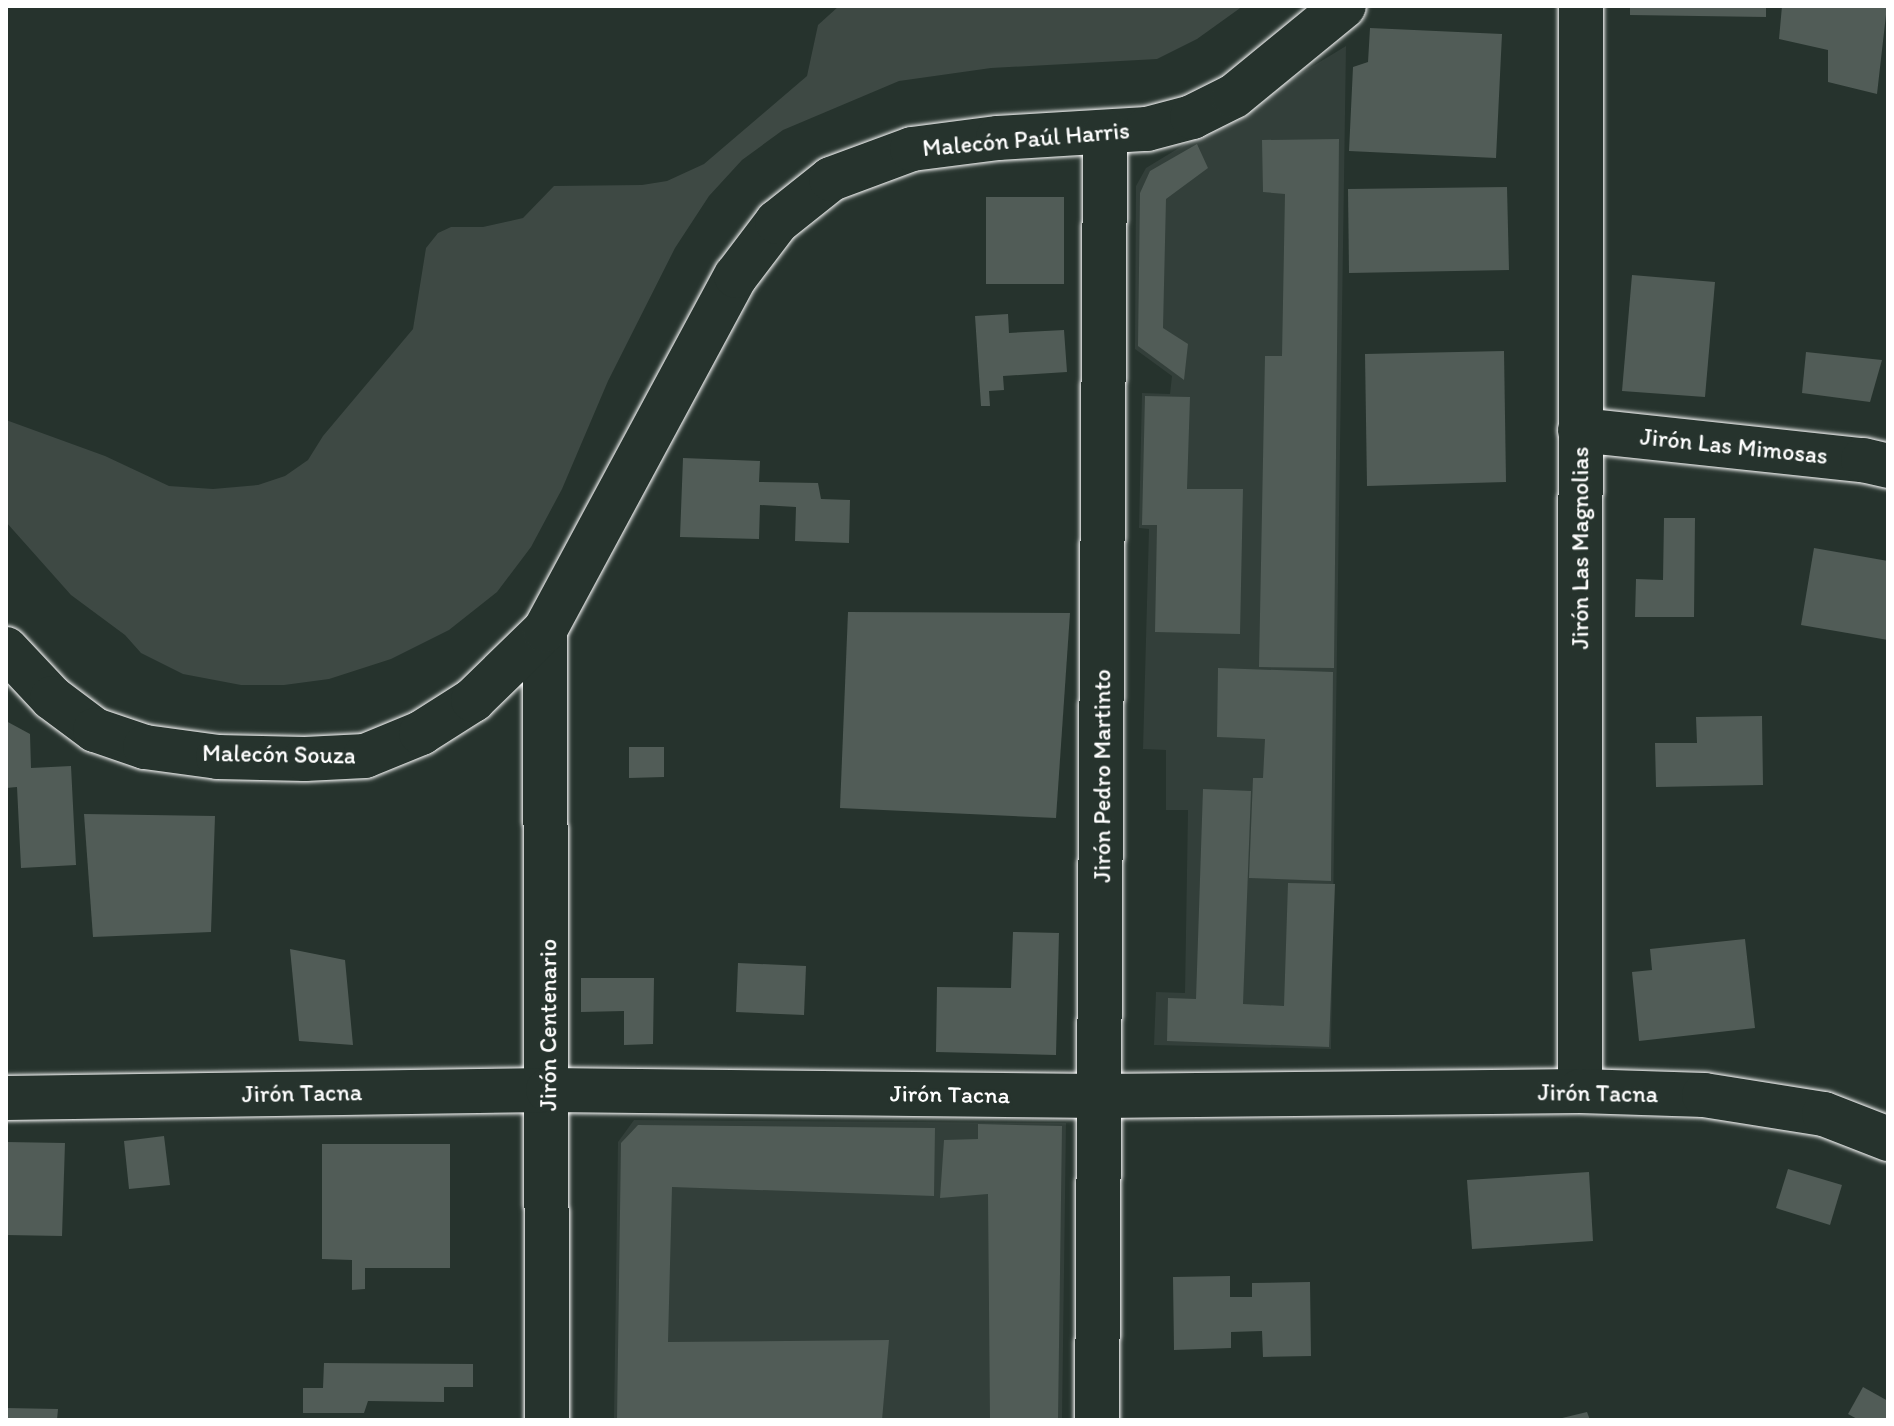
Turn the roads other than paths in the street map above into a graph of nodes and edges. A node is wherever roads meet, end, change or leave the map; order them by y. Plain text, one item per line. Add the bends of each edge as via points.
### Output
1 (1344, 6) edge
2 (1581, 6) edge
3 (1105, 132) junction
4 (1580, 430) junction
5 (1888, 466) edge
6 (545, 630) junction
7 (6, 649) edge
8 (548, 1090) junction
9 (1580, 1091) junction
10 (1100, 1096) junction
11 (6, 1098) edge
12 (1888, 1139) edge
13 (547, 1420) edge
14 (1097, 1420) edge

1 - 3 street, Malecón Paúl Harris via 1234,96 1192,117 1147,129
2 - 4 street, Jirón Las Magnolias
3 - 6 street, Malecón Paúl Harris via 912,149 831,179 777,222 736,276
3 - 10 street, Jirón Pedro Martinto
4 - 5 street, Jirón Las Mimosas
4 - 9 street, Jirón Las Magnolias
6 - 7 street, Malecón Souza via 473,700 421,733 365,756 305,759 218,757 145,747 95,730 52,698
6 - 8 street, Jirón Centenario
8 - 10 street, Jirón Tacna
8 - 11 street, Jirón Tacna
8 - 13 street, Jirón Centenario
9 - 10 street, Jirón Tacna
9 - 12 street, Jirón Tacna via 1704,1095 1824,1114
10 - 14 street, Jirón Pedro Martinto

